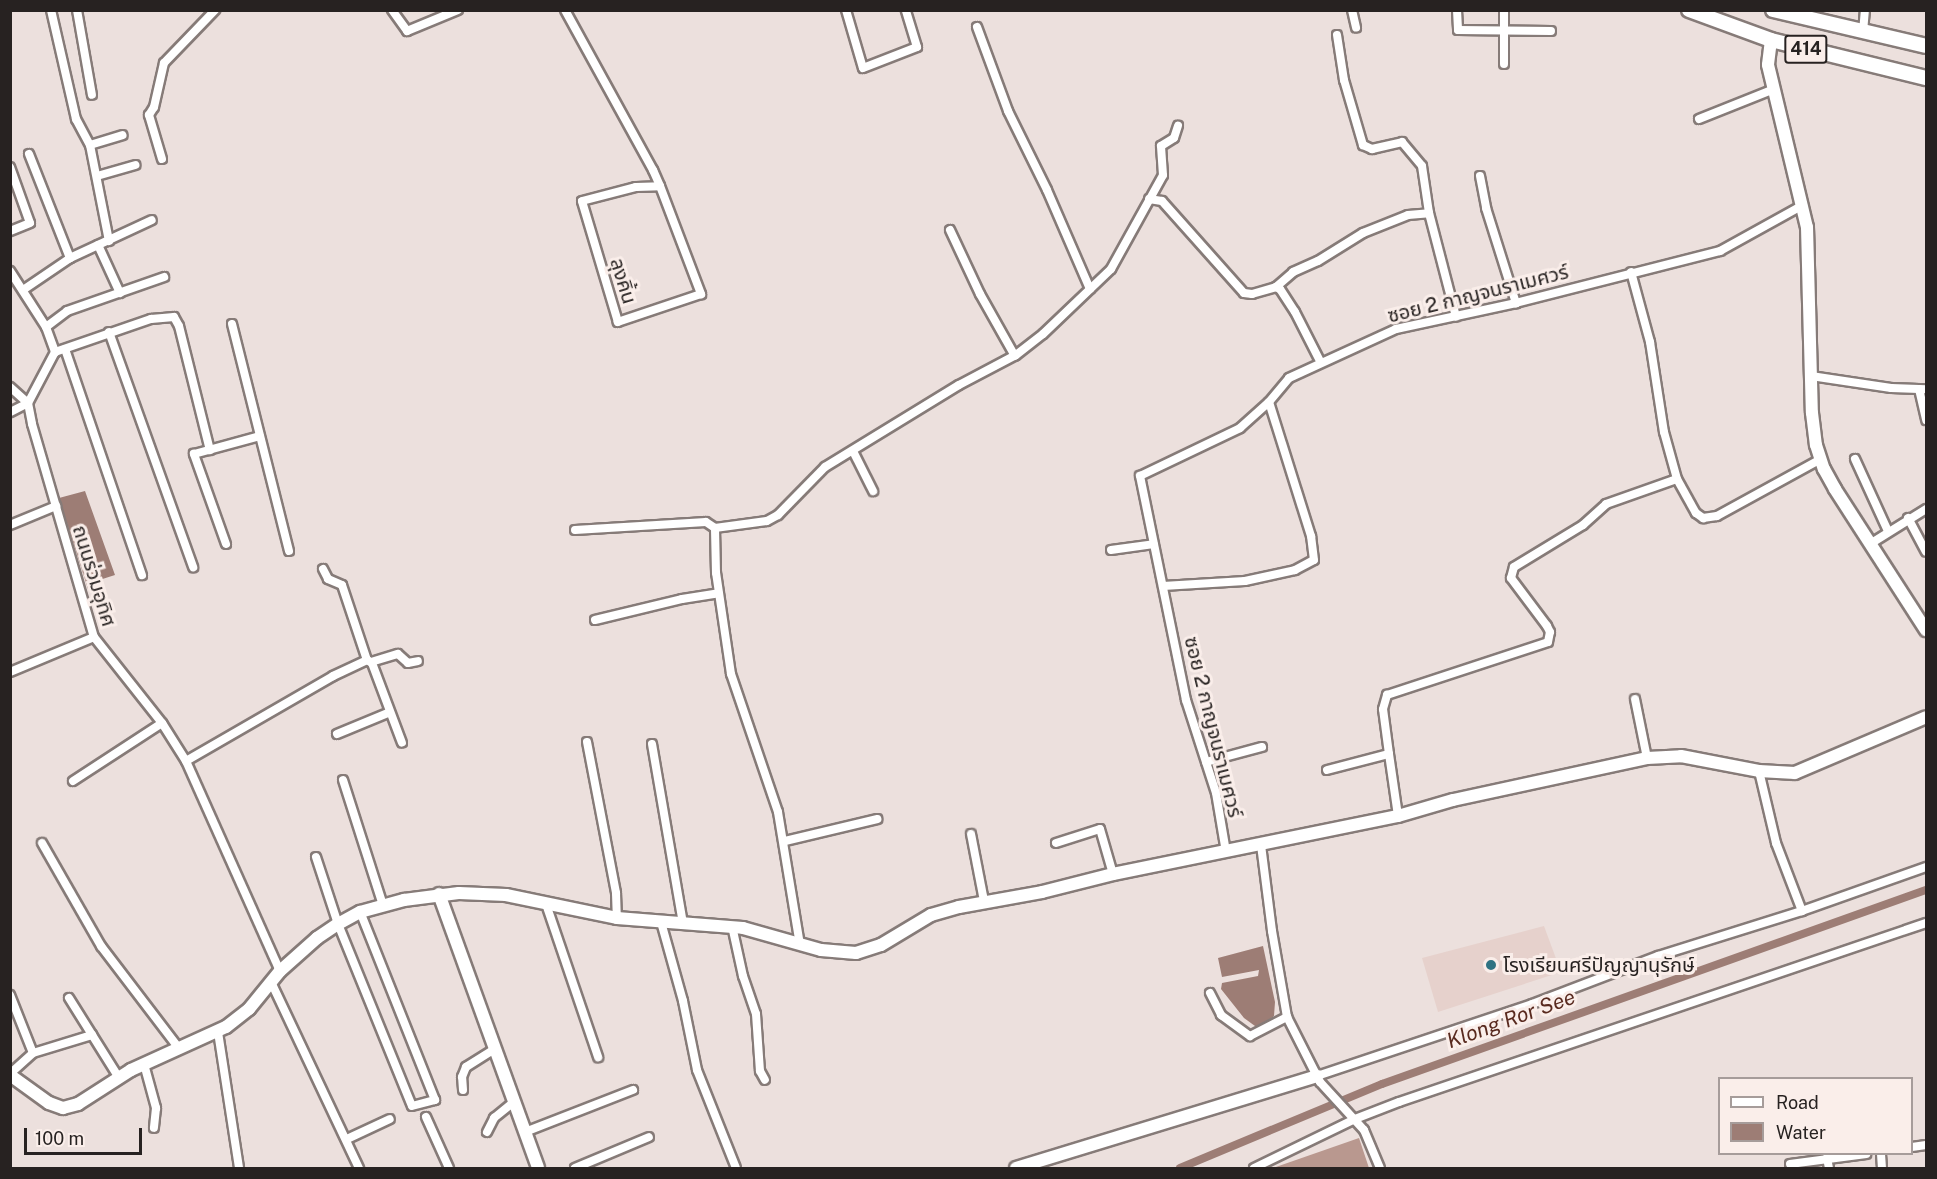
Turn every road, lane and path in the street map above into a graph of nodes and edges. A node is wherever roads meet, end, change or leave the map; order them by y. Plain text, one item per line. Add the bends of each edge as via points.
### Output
1 (51, 10) edge
2 (77, 10) edge
3 (215, 10) edge
4 (392, 10) edge
5 (458, 10) edge
6 (565, 10) edge
7 (846, 10) edge
8 (906, 10) edge
9 (1352, 10) edge
10 (1457, 10) edge
11 (1504, 10) edge
12 (1689, 10) edge
13 (1773, 10) edge
14 (1865, 10) edge
15 (977, 27) dead end
16 (1356, 28) dead end
17 (1504, 31) junction
18 (1551, 31) dead end
19 (1863, 32) junction
20 (1337, 35) dead end
21 (1771, 40) junction
22 (1926, 46) edge
23 (1504, 64) dead end
24 (1926, 78) edge
25 (1774, 89) junction
26 (92, 95) dead end
27 (1699, 119) dead end
28 (1178, 126) dead end
29 (122, 135) dead end
30 (90, 145) junction
31 (28, 154) dead end
32 (162, 159) dead end
33 (135, 165) dead end
34 (10, 167) edge
35 (96, 176) junction
36 (1480, 176) dead end
37 (660, 186) junction
38 (1149, 198) junction
39 (1803, 205) junction
40 (1429, 213) junction
41 (152, 220) dead end
42 (950, 230) dead end
43 (10, 231) edge
44 (109, 241) junction
45 (98, 245) junction
46 (70, 258) junction
47 (10, 271) edge
48 (1631, 272) junction
49 (164, 277) dead end
50 (1276, 287) junction
51 (1090, 289) junction
52 (23, 290) junction
53 (120, 293) junction
54 (1516, 303) junction
55 (1456, 317) junction
56 (232, 324) dead end
57 (46, 327) junction
58 (109, 332) junction
59 (65, 348) junction
60 (55, 352) junction
61 (1015, 356) junction
62 (1321, 363) junction
63 (1811, 376) junction
64 (10, 387) edge
65 (1923, 389) edge
66 (1269, 402) junction
67 (28, 403) junction
68 (10, 412) edge
69 (1926, 420) edge
70 (260, 436) junction
71 (210, 450) junction
72 (853, 451) junction
73 (1821, 459) junction
74 (1855, 459) dead end
75 (1677, 479) junction
76 (873, 491) dead end
77 (56, 506) junction
78 (1926, 509) edge
79 (1908, 518) junction
80 (10, 525) edge
81 (714, 528) junction
82 (576, 530) dead end
83 (1888, 531) junction
84 (226, 544) dead end
85 (1154, 544) junction
86 (1870, 544) junction
87 (1111, 550) dead end
88 (290, 551) dead end
89 (1926, 552) edge
90 (193, 567) dead end
91 (323, 569) dead end
92 (142, 575) dead end
93 (1163, 586) junction
94 (719, 593) junction
95 (595, 620) dead end
96 (1926, 630) edge
97 (94, 637) junction
98 (369, 661) junction
99 (418, 661) dead end
100 (10, 672) edge
101 (1635, 699) dead end
102 (390, 712) junction
103 (1926, 717) edge
104 (162, 723) junction
105 (337, 734) dead end
106 (587, 742) dead end
107 (402, 743) dead end
108 (652, 744) dead end
109 (1262, 747) dead end
110 (1389, 754) junction
111 (1647, 758) junction
112 (186, 761) junction
113 (1206, 762) junction
114 (1327, 770) dead end
115 (1758, 771) junction
116 (343, 780) dead end
117 (73, 781) dead end
118 (1398, 816) junction
119 (877, 819) dead end
120 (971, 834) dead end
121 (785, 841) junction
122 (42, 843) dead end
123 (1056, 843) dead end
124 (1261, 845) junction
125 (1226, 852) junction
126 (316, 857) dead end
127 (1926, 867) edge
128 (1113, 874) junction
129 (439, 894) junction
130 (984, 901) junction
131 (546, 904) junction
132 (383, 905) junction
133 (1802, 911) junction
134 (360, 912) junction
135 (617, 918) junction
136 (661, 922) junction
137 (1926, 923) edge
138 (338, 924) junction
139 (683, 924) junction
140 (732, 926) junction
141 (800, 945) junction
142 (280, 971) junction
143 (272, 984) junction
144 (1210, 993) dead end
145 (10, 995) edge
146 (69, 998) dead end
147 (1287, 1017) junction
148 (218, 1032) junction
149 (92, 1035) junction
150 (178, 1047) junction
151 (495, 1049) junction
152 (33, 1053) junction
153 (598, 1057) dead end
154 (144, 1064) junction
155 (10, 1074) edge
156 (119, 1078) junction
157 (1319, 1079) junction
158 (765, 1080) dead end
159 (463, 1090) dead end
160 (633, 1090) dead end
161 (514, 1102) junction
162 (426, 1117) dead end
163 (1353, 1117) junction
164 (390, 1119) dead end
165 (154, 1128) dead end
166 (487, 1132) dead end
167 (525, 1132) junction
168 (649, 1137) dead end
169 (347, 1139) junction
170 (1852, 1155) edge
171 (1809, 1157) edge
172 (1827, 1158) junction
173 (1790, 1164) dead end
174 (239, 1168) edge
175 (359, 1168) edge
176 (449, 1168) edge
177 (538, 1168) edge
178 (575, 1168) edge
179 (736, 1168) edge
180 (1016, 1168) edge
181 (1254, 1168) edge
182 (1380, 1168) edge
183 (1829, 1168) edge

1 - 30 street via 76,119
2 - 26 street
3 - 32 street via 164,63 149,115
4 - 5 street via 407,31
6 - 37 street, ลุงคิ้น
7 - 8 street via 863,68 917,48
9 - 16 street
10 - 17 street via 1458,30
11 - 17 street
12 - 21 main road, 414
13 - 19 main road, 414
14 - 19 street
15 - 51 street via 1008,111
17 - 18 street
17 - 23 street
19 - 22 main road, 414
20 - 40 street via 1344,80 1362,144 1371,149 1400,141 1406,145 1422,166
21 - 24 main road, 414
21 - 25 street via 1768,65
25 - 27 street
25 - 39 street
28 - 38 street via 1174,138 1161,146 1164,172
29 - 30 street
30 - 35 street
31 - 46 street
33 - 35 street
34 - 43 street via 30,223
35 - 44 street
36 - 54 street via 1488,216
37 - 37 street, ลุงคิ้น via 701,294 618,322 582,201 636,187
38 - 50 street via 1162,201 1244,293
38 - 51 street via 1116,261
39 - 48 street, ซอย 2 กาญจนราเมศวร์ via 1725,250
39 - 63 street via 1808,237
40 - 50 street via 1408,215 1371,229 1293,272
40 - 55 street
41 - 44 street
42 - 61 street via 995,325
44 - 45 street
45 - 46 street
45 - 53 street
46 - 52 street
47 - 52 street
48 - 54 street, ซอย 2 กาญจนราเมศวร์
48 - 75 street via 1650,342 1662,424
49 - 53 street
50 - 62 street via 1295,312
51 - 61 street
52 - 57 street
53 - 57 street via 67,311
54 - 55 street, ซอย 2 กาญจนราเมศวร์
55 - 62 street, ซอย 2 กาญจนราเมศวร์ via 1396,329
56 - 70 street
57 - 60 street
58 - 59 street
58 - 71 street via 168,316 176,318
58 - 90 street
59 - 60 street
59 - 92 street
60 - 67 street
61 - 72 street via 973,377
62 - 66 street, ซอย 2 กาญจนราเมศวร์ via 1289,378
63 - 65 street
63 - 73 street via 1813,428
64 - 67 street
65 - 69 street
66 - 85 street, ซอย 2 กาญจนราเมศวร์ via 1240,428 1140,477
66 - 93 street via 1311,536 1314,560 1295,570 1245,581
67 - 68 street
67 - 77 street, ถนนร่วมอุทิศ
70 - 71 street
70 - 88 street
71 - 84 street via 194,454
72 - 76 street
72 - 81 street via 825,467 778,515
73 - 75 street via 1712,518 1696,513
73 - 86 street
74 - 83 street
75 - 110 street via 1606,504 1583,525 1520,561 1511,578 1547,626 1548,642 1387,694 1383,710
77 - 80 street
77 - 97 street, ถนนร่วมอุทิศ
78 - 79 street
79 - 83 street
79 - 89 street
81 - 82 street via 706,522
81 - 94 street
83 - 86 street
85 - 87 street
85 - 93 street, ซอย 2 กาญจนราเมศวร์
86 - 96 street
91 - 98 street via 328,579 342,585
93 - 113 street, ซอย 2 กาญจนราเมศวร์ via 1186,700
94 - 95 street
94 - 121 street via 734,687 767,776
97 - 100 street
97 - 104 street, ถนนร่วมอุทิศ
98 - 99 street via 397,654 408,663
98 - 102 street
98 - 112 street via 333,676
101 - 111 street
102 - 105 street
102 - 107 street
103 - 115 street via 1801,772
104 - 112 street, ถนนร่วมอุทิศ
104 - 117 street
106 - 135 street via 616,892
108 - 139 street
109 - 113 street
110 - 114 street
110 - 118 street
111 - 115 street via 1681,756
111 - 118 street via 1453,800
112 - 142 street, ถนนร่วมอุทิศ
113 - 125 street, ซอย 2 กาญจนราเมศวร์ via 1216,793
115 - 133 street via 1781,858
116 - 132 street
118 - 124 street
119 - 121 street
120 - 130 street
121 - 141 street
122 - 150 street via 101,946
123 - 128 street via 1100,829
124 - 125 street
124 - 147 street
125 - 128 street
126 - 138 street
127 - 133 street
128 - 130 street via 1042,892
129 - 131 street via 497,894
129 - 132 street
129 - 151 street
130 - 141 street via 931,915 862,952 835,953
131 - 135 street
131 - 153 street
132 - 134 street
133 - 157 street via 1658,956
134 - 138 street
134 - 138 street via 435,1100 412,1106
135 - 136 street
136 - 139 street
136 - 179 street via 697,1070
137 - 163 street
138 - 142 street
139 - 140 street
140 - 141 street
140 - 158 street via 756,1014 760,1071
142 - 143 street
143 - 148 street via 249,1009
143 - 169 street
144 - 147 street via 1221,1015 1250,1035
145 - 152 street
146 - 149 street
147 - 157 street
148 - 150 street
148 - 174 street
149 - 152 street
149 - 156 street
150 - 154 street
151 - 159 street via 466,1067
151 - 161 street
152 - 155 street
154 - 156 street
154 - 165 street via 156,1108
155 - 156 street via 49,1103 63,1108 78,1104
157 - 163 street
157 - 180 street
160 - 167 street
161 - 166 street via 494,1118
161 - 167 street
162 - 176 street
163 - 181 street
163 - 182 street via 1370,1140
164 - 169 street
167 - 177 street
168 - 178 street
169 - 175 street
170 - 172 street
171 - 172 street
171 - 173 street
172 - 183 street

